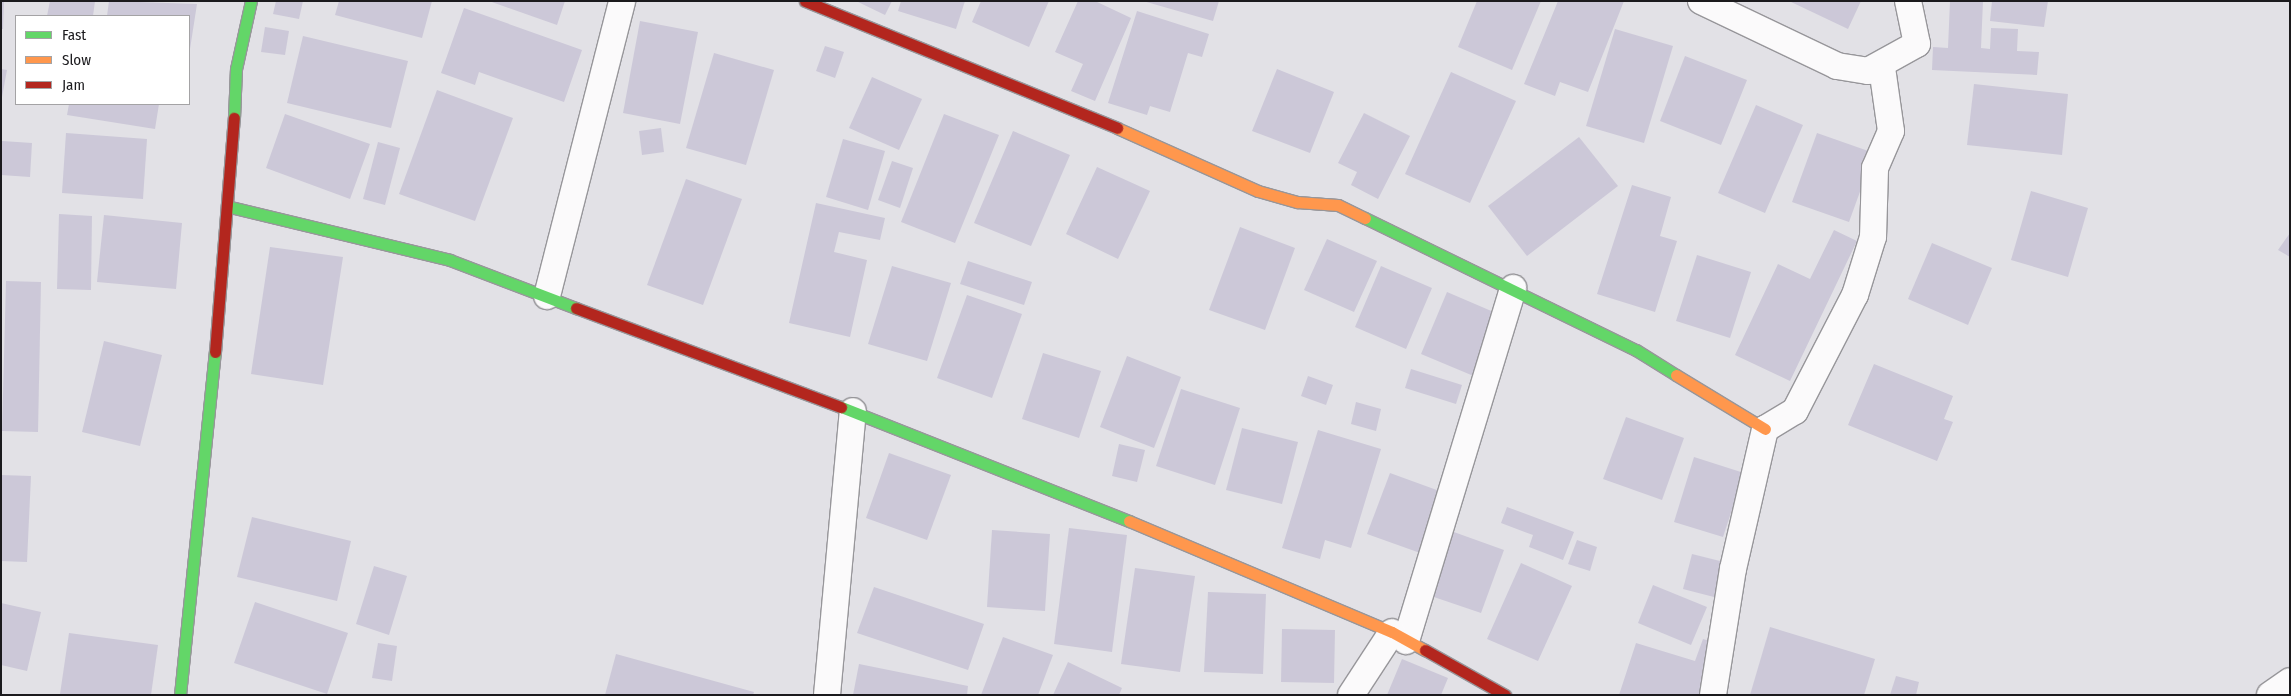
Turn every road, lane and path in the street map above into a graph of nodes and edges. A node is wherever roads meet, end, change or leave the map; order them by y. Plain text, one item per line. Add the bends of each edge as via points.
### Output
1 (251, 1) edge
2 (622, 1) edge
3 (806, 1) edge
4 (1701, 1) edge
5 (1908, 1) edge
6 (1882, 68) junction
7 (230, 207) junction
8 (1513, 288) junction
9 (547, 296) junction
10 (852, 411) junction
11 (1765, 429) junction
12 (1399, 636) junction
13 (2290, 682) edge
14 (180, 695) edge
15 (827, 695) edge
16 (1351, 695) edge
17 (1505, 695) edge
18 (1714, 695) edge
19 (2270, 695) edge

1 - 7 street via 236,69
2 - 9 street
3 - 8 street via 1152,142 1258,191 1297,202 1338,205
4 - 6 street via 1837,66 1868,71
5 - 6 street via 1917,44 1891,55
6 - 11 street via 1891,131 1875,168 1873,237 1855,295 1795,412
7 - 9 street via 450,260
7 - 14 street
8 - 11 street via 1636,350
8 - 12 street
9 - 10 street
10 - 12 street via 1005,469
10 - 15 street
11 - 18 street via 1732,569
12 - 16 street
12 - 17 street
13 - 19 street

